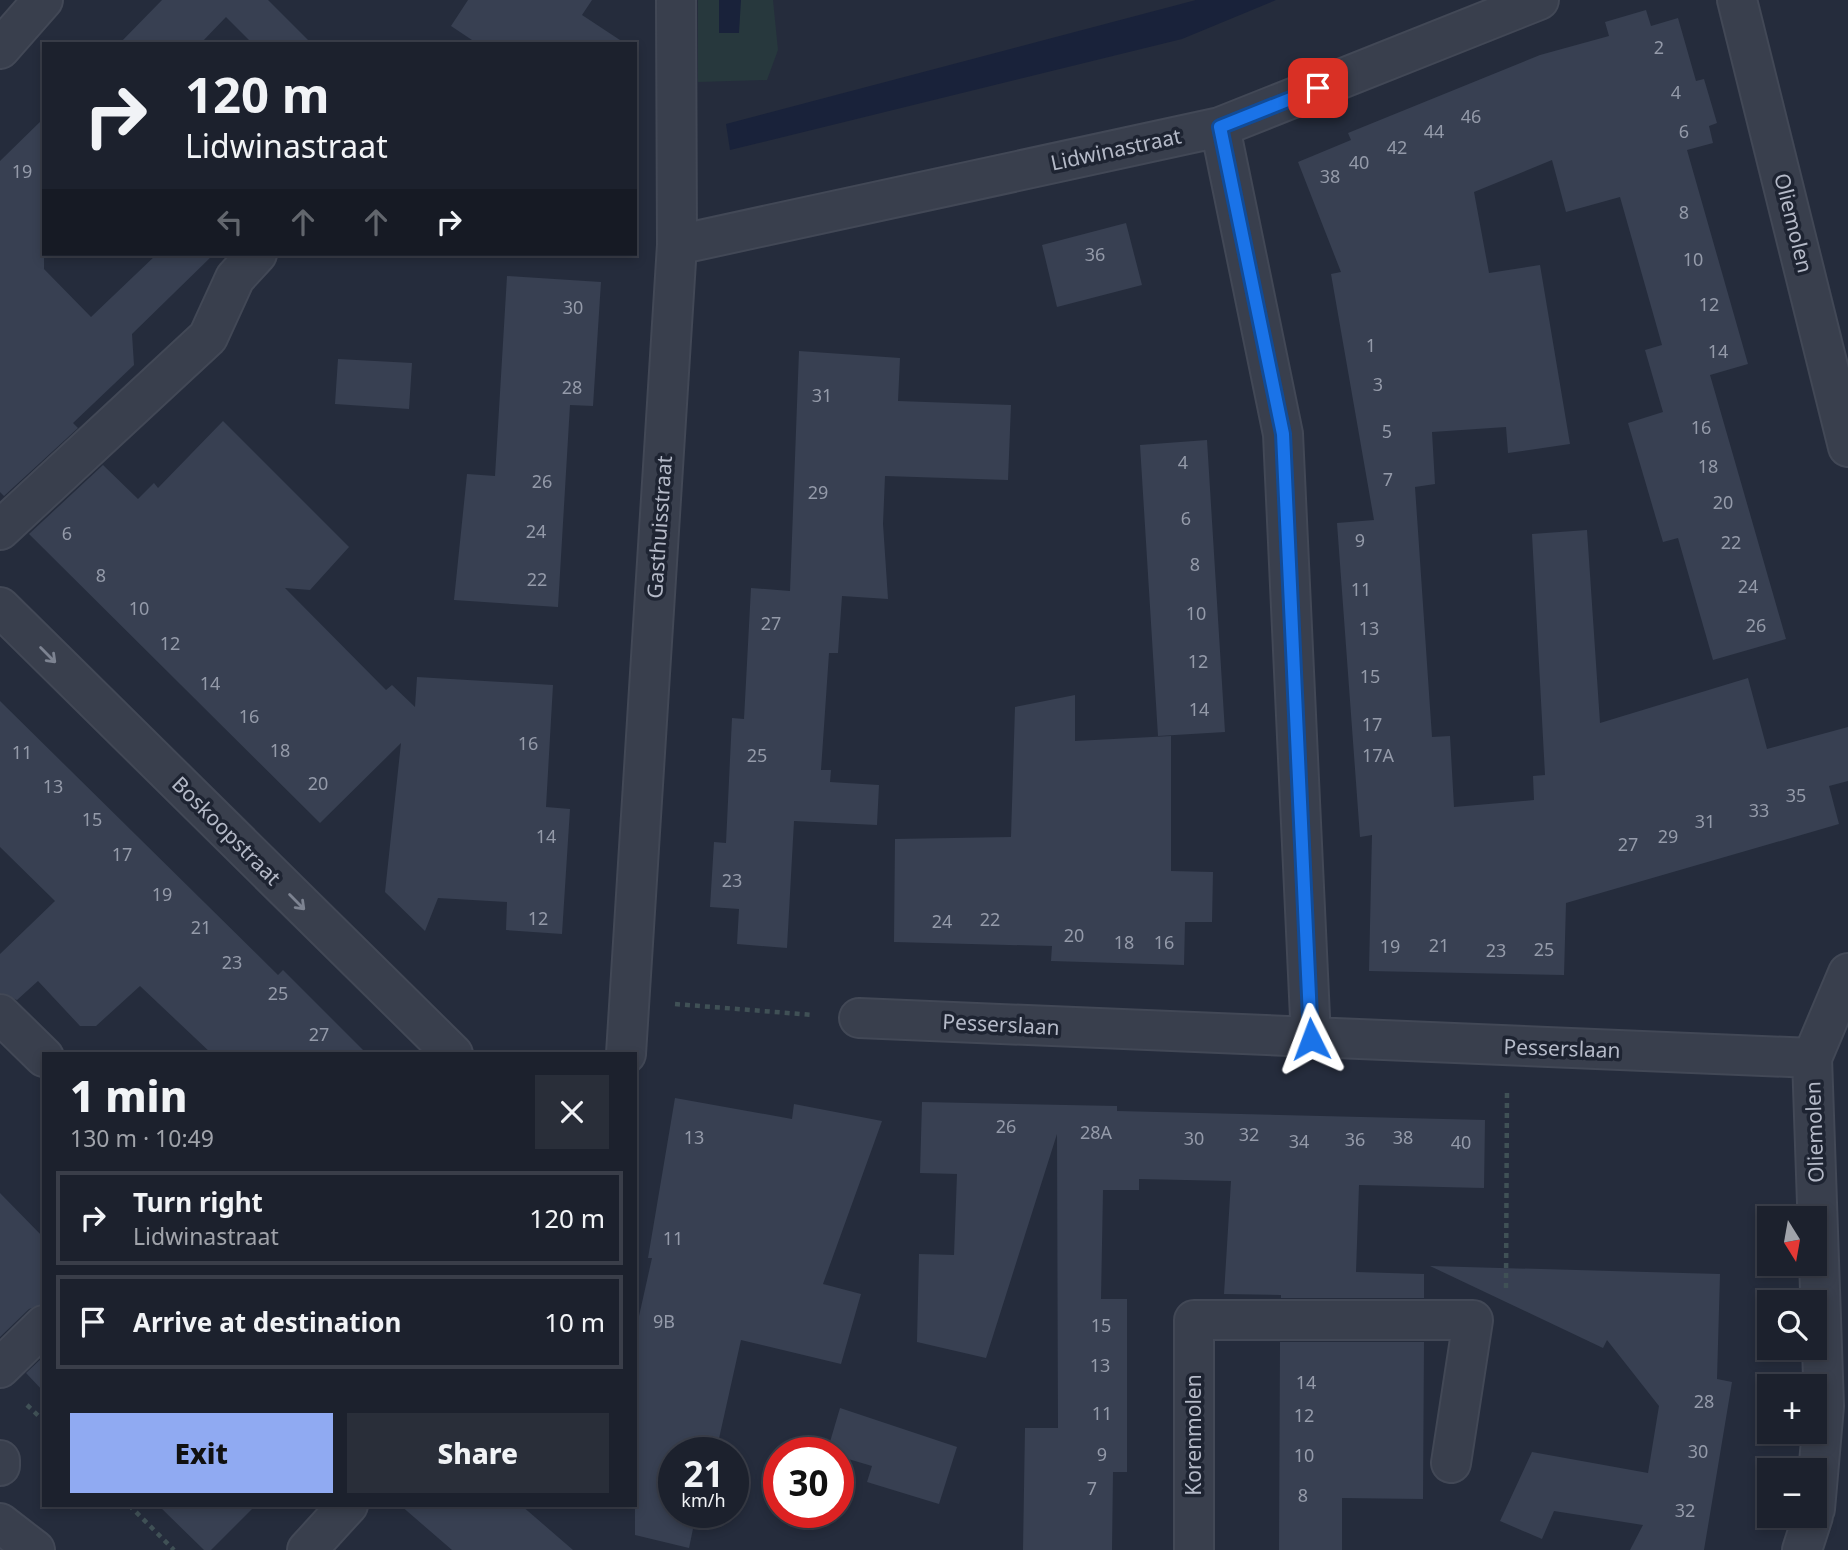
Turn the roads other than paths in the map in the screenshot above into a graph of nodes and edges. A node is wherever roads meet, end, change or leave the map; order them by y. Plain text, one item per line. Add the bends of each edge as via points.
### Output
1 (43, 0) edge
2 (676, 0) edge
3 (1539, 0) edge
4 (1737, 0) edge
5 (0, 49) edge
6 (1220, 127) junction
7 (677, 245) junction
8 (255, 256) edge
9 (1848, 446) edge
10 (0, 530) edge
11 (0, 607) edge
12 (1848, 973) edge
13 (0, 1014) edge
14 (859, 1018) road end
15 (1311, 1039) junction
16 (436, 1049) edge
17 (626, 1052) edge
18 (42, 1055) edge
19 (1812, 1058) junction
20 (42, 1327) edge
21 (0, 1368) edge
22 (1836, 1407) edge
23 (1826, 1458) edge
24 (0, 1460) edge
25 (1451, 1463) dead end
26 (0, 1466) edge
27 (346, 1507) edge
28 (0, 1523) edge
29 (1809, 1528) edge
30 (35, 1550) edge
31 (307, 1550) edge
32 (1194, 1550) edge
33 (1802, 1550) edge

1 - 5 street
2 - 7 street, Gasthuisstraat
3 - 6 street, Lidwinastraat
4 - 9 street, Oliemolen
6 - 7 street, Lidwinastraat
6 - 15 street via 1283,434
7 - 17 street, Gasthuisstraat
8 - 10 street via 235,278 208,337
11 -> 16 street, Boskoopstraat
12 - 19 street, Oliemolen
13 - 18 street
14 - 15 street, Pesserslaan
15 - 19 street, Pesserslaan
19 - 22 street, Oliemolen
20 - 21 street
22 - 23 street, Oliemolen
24 - 26 street
25 - 32 street, Korenmolen via 1473,1320 1194,1320
27 - 31 street
28 - 30 street
29 - 33 street

